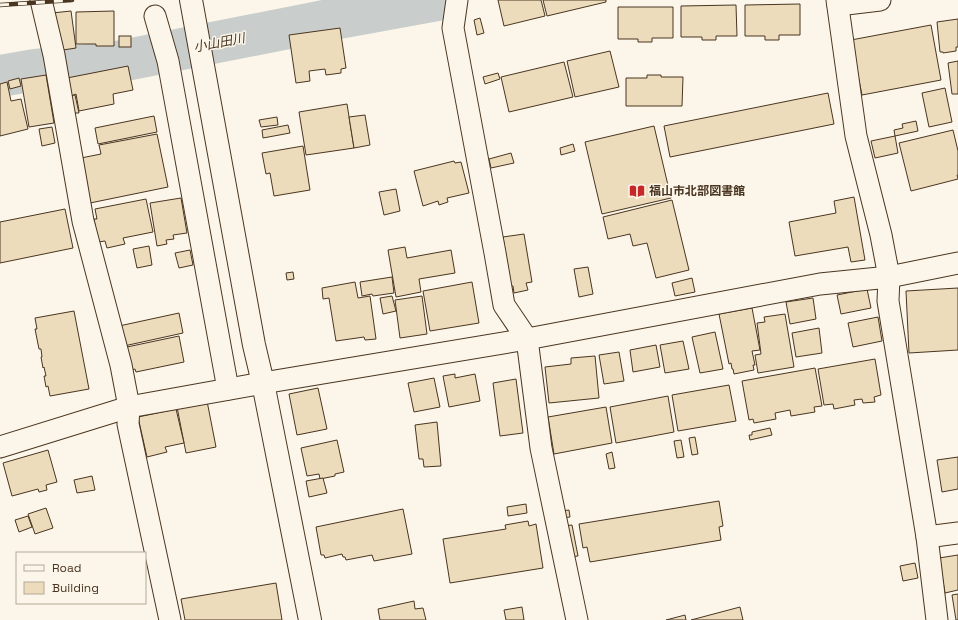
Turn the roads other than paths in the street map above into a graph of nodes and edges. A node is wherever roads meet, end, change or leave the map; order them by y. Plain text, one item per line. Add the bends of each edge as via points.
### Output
1 (41, 0) edge
2 (191, 0) edge
3 (457, 0) edge
4 (880, 0) edge
5 (838, 2) edge
6 (155, 16) dead end
7 (958, 263) edge
8 (889, 277) junction
9 (527, 340) junction
10 (263, 382) junction
11 (228, 389) junction
12 (129, 407) junction
13 (0, 447) edge
14 (958, 533) edge
15 (927, 537) junction
16 (170, 620) edge
17 (310, 620) edge
18 (577, 620) edge
19 (937, 620) edge

1 - 12 street via 54,55 83,221 121,365
2 - 10 street
3 - 9 street via 453,28 504,305
4 - 5 street
5 - 8 street via 856,136
6 - 11 street via 168,61
7 - 8 street
8 - 9 street via 820,284
8 - 15 street via 888,302
9 - 10 street
9 - 18 street via 541,448
10 - 11 street
10 - 17 street
11 - 12 street
12 - 13 street
12 - 16 street via 128,424
14 - 15 street
15 - 19 street

